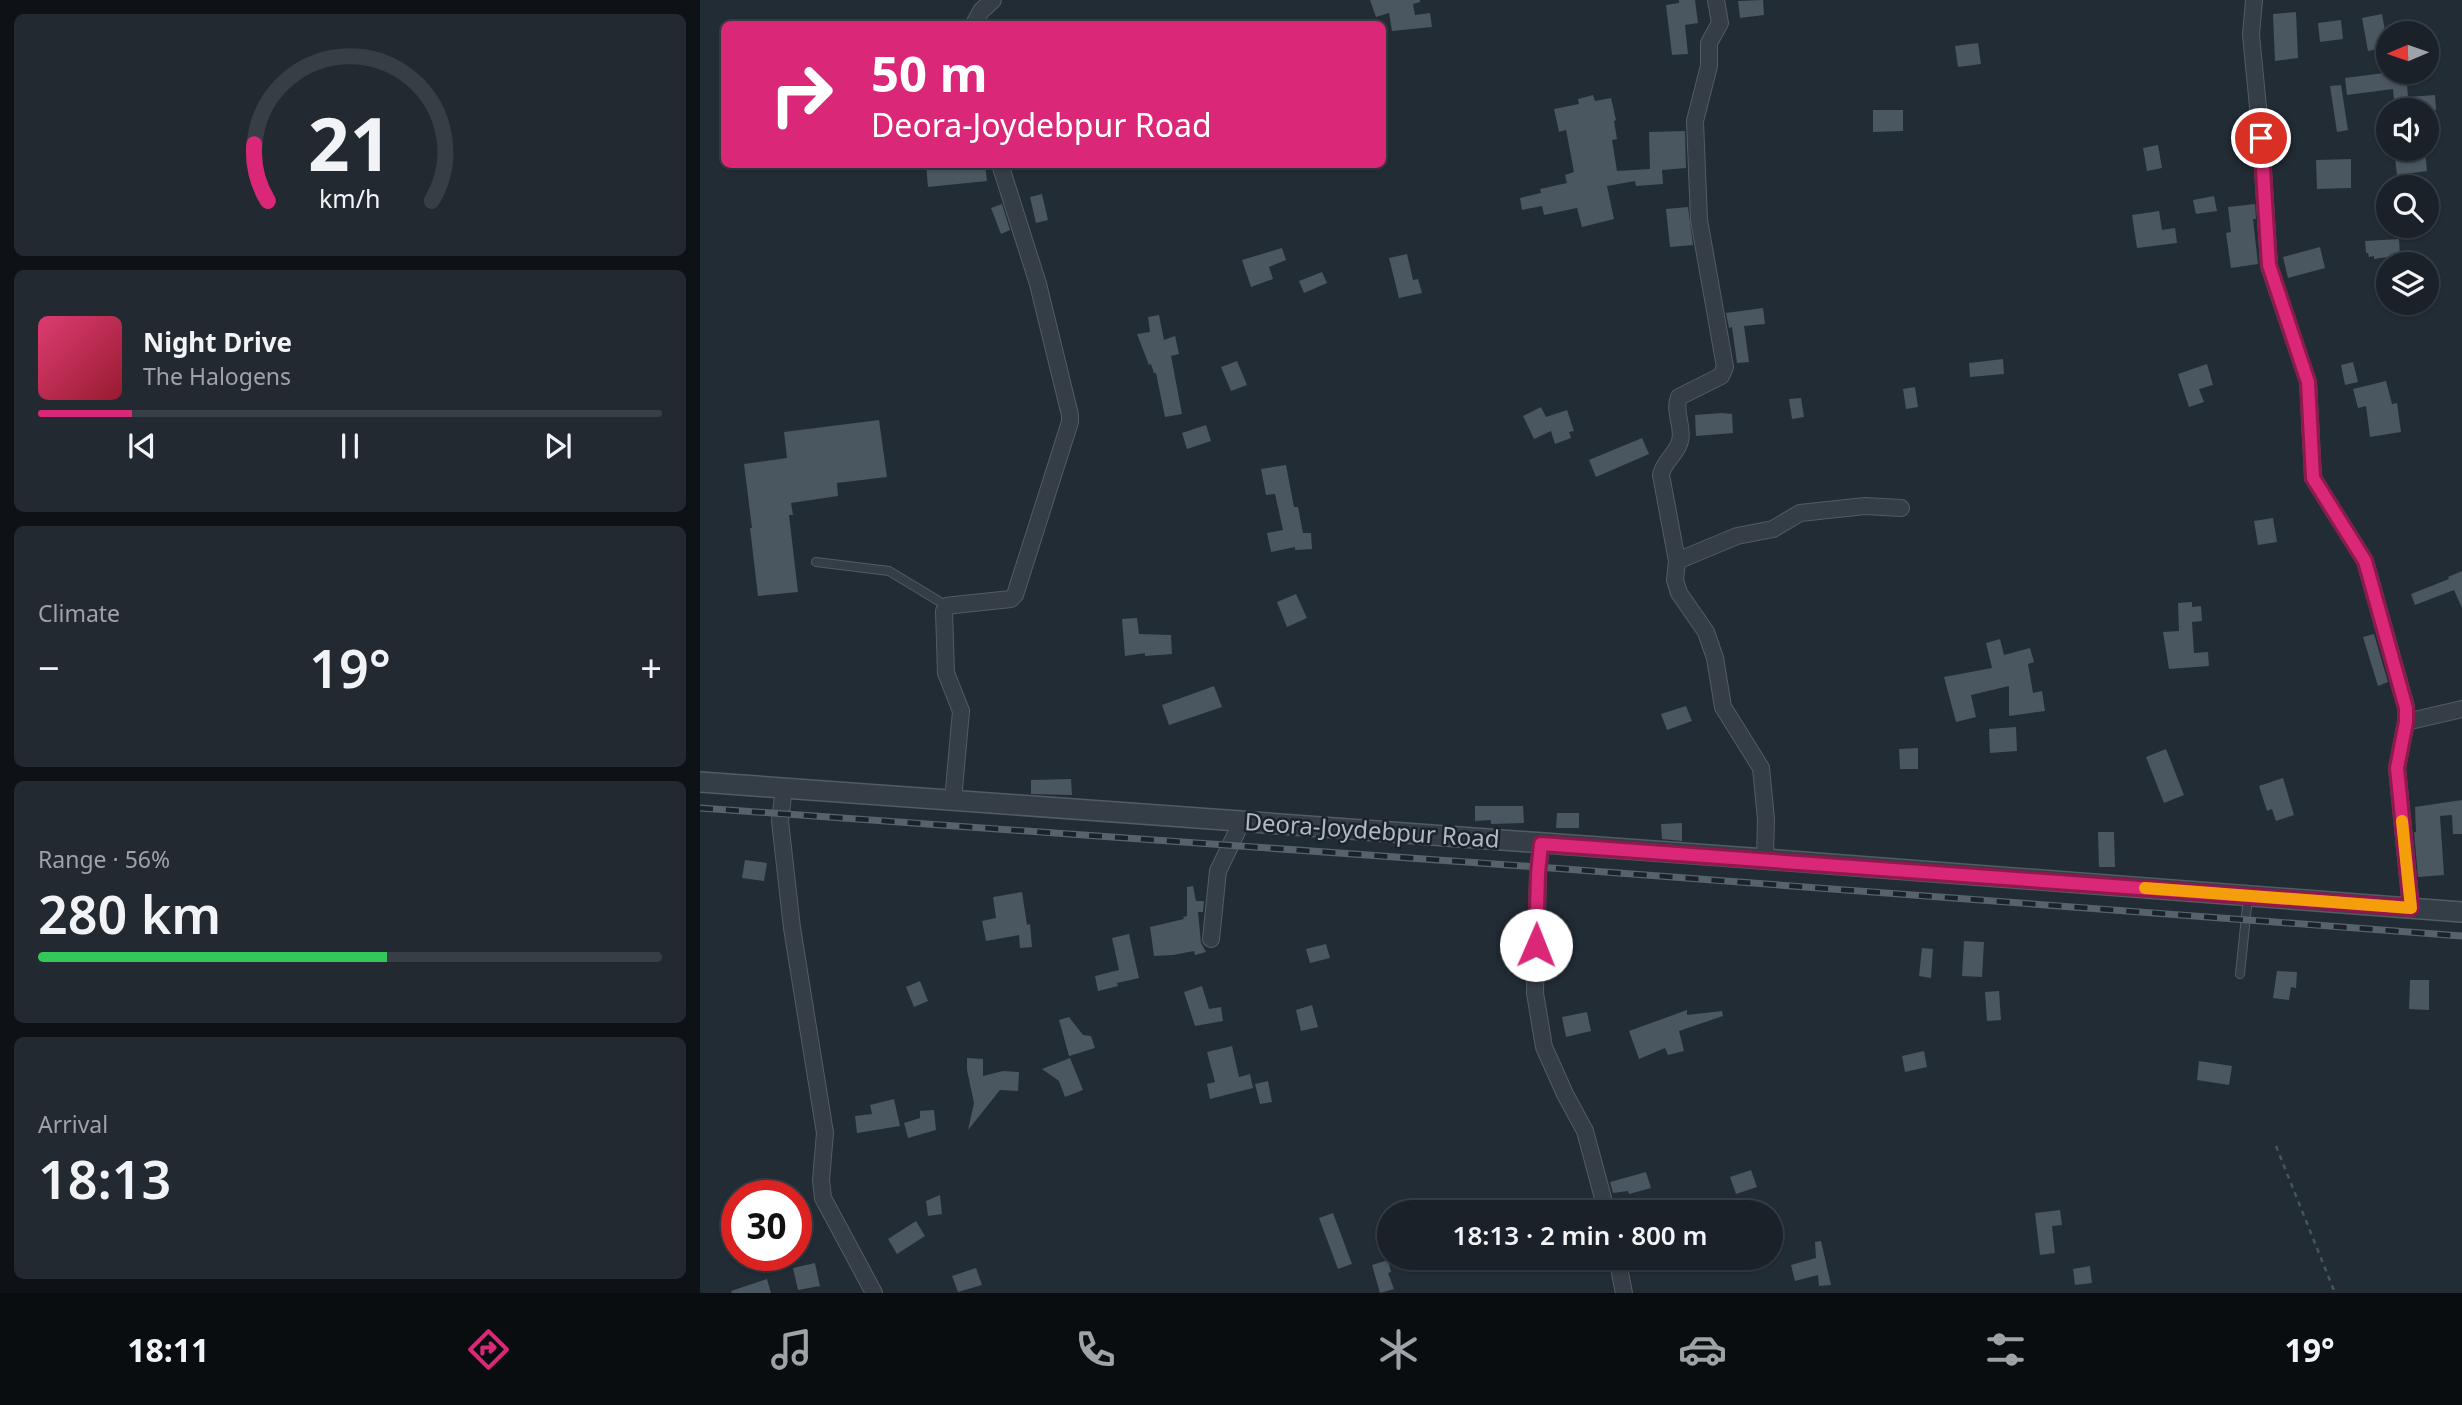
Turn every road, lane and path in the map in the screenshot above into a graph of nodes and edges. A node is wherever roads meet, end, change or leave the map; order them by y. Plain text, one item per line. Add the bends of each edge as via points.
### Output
1 (993, 0) edge
2 (1717, 0) edge
3 (2254, 0) edge
4 (976, 21) edge
5 (1001, 168) edge
6 (1901, 508) dead end
7 (1677, 561) junction
8 (816, 562) dead end
9 (947, 606) junction
10 (2462, 709) edge
11 (2406, 722) junction
12 (700, 782) edge
13 (784, 788) junction
14 (953, 800) junction
15 (1241, 821) junction
16 (1541, 844) junction
17 (1765, 859) junction
18 (2248, 895) junction
19 (2411, 908) junction
20 (2462, 912) edge
21 (1211, 939) dead end
22 (2240, 974) dead end
23 (2276, 1146) dead end
24 (1604, 1200) edge
25 (1619, 1270) edge
26 (874, 1293) edge
27 (1624, 1293) edge
28 (2335, 1293) edge

1 - 4 street
2 - 7 street via 1720,23 1710,38 1709,66 1695,121 1699,220 1725,368 1721,376 1684,393 1677,403 1680,443 1661,475
3 - 11 street via 2251,35 2269,265 2308,382 2313,478 2365,561
5 - 9 street via 1038,284 1070,422 1015,595
6 - 7 street via 1865,506 1800,513 1773,529 1737,536
7 - 17 street via 1679,593 1712,646 1720,702 1761,768
8 - 9 lane via 889,571
9 - 14 street via 946,673 961,711
10 - 11 street
11 - 19 street via 2397,768
12 - 13 street, Deora-Joydebpur Road
13 - 14 street, Deora-Joydebpur Road
13 - 26 street via 780,821 792,928 825,1133 821,1188
14 - 15 street, Deora-Joydebpur Road
15 - 16 street, Deora-Joydebpur Road
15 - 21 street via 1218,871
16 - 17 street, Deora-Joydebpur Road
16 - 24 street via 1535,993 1544,1047 1585,1131
17 - 18 street, Deora-Joydebpur Road
18 - 19 street, Deora-Joydebpur Road
18 - 22 lane
19 - 20 street, Deora-Joydebpur Road
23 - 28 path
25 - 27 street

